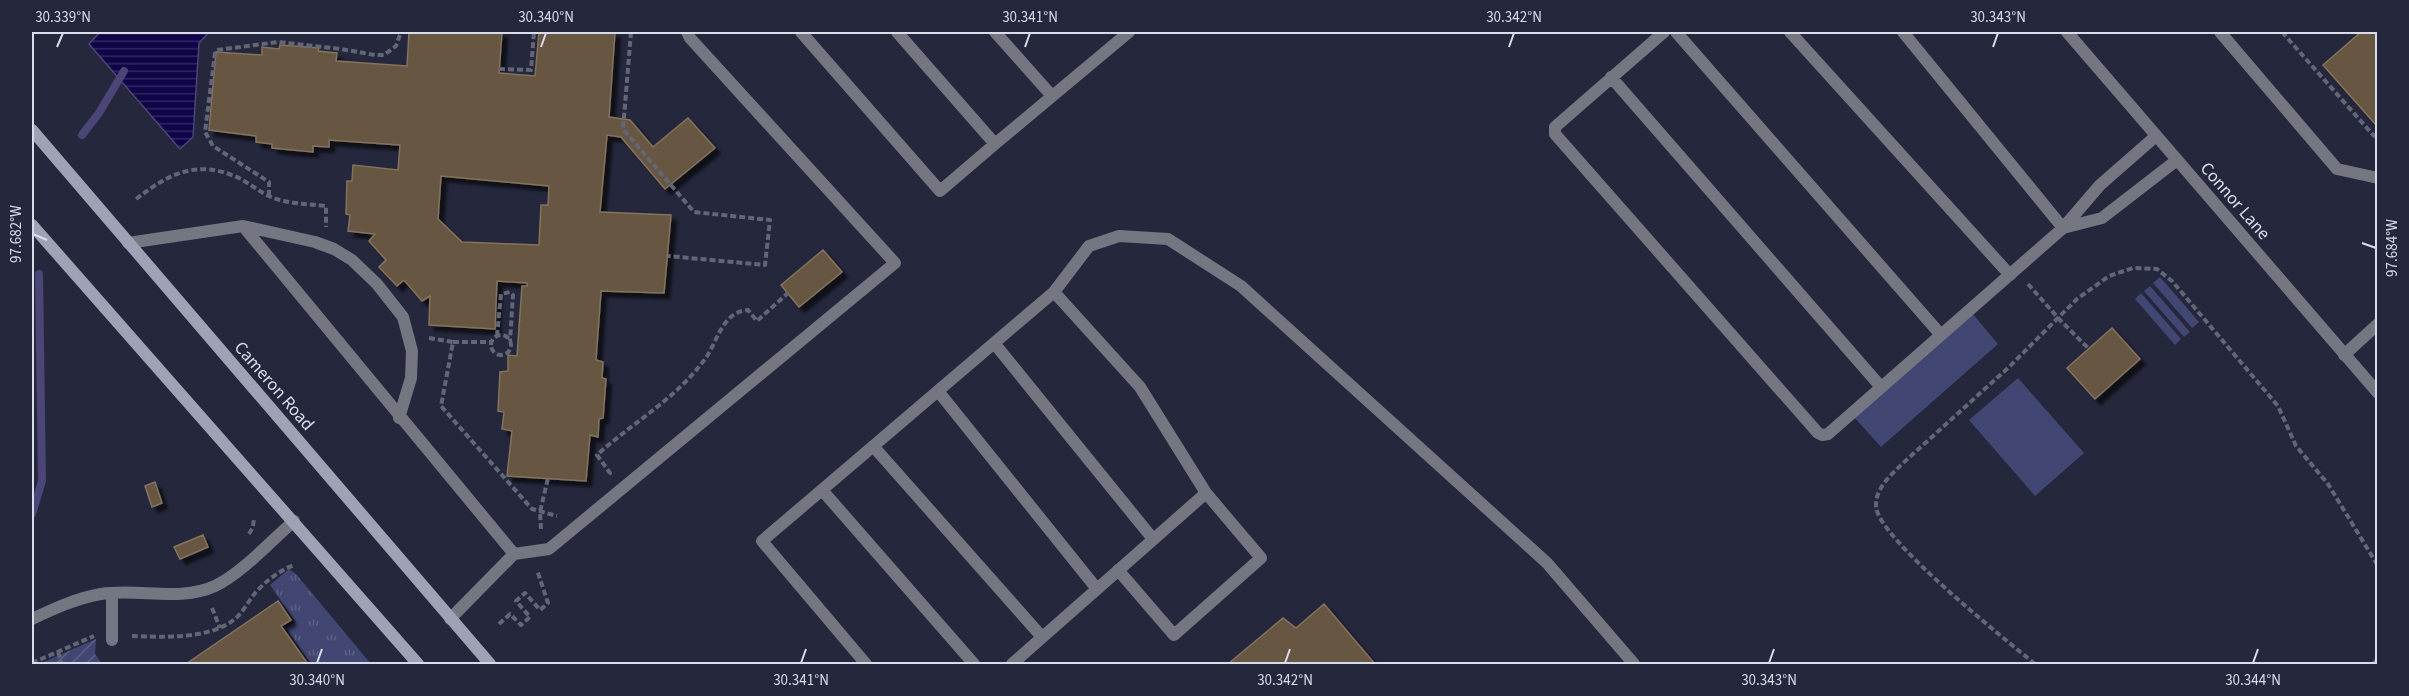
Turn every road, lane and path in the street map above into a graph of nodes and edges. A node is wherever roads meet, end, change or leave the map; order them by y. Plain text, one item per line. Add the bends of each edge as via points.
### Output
1 (401, 32) edge
2 (534, 32) edge
3 (631, 32) edge
4 (687, 32) edge
5 (801, 32) edge
6 (897, 32) edge
7 (995, 32) edge
8 (1129, 32) edge
9 (1664, 32) edge
10 (1676, 32) edge
11 (1790, 32) edge
12 (1903, 32) edge
13 (2067, 32) edge
14 (2220, 32) edge
15 (2282, 32) edge
16 (500, 69) dead end
17 (1611, 77) junction
18 (1052, 96) junction
19 (32, 130) edge
20 (2378, 133) edge
21 (2156, 136) junction
22 (995, 144) junction
23 (2176, 160) junction
24 (2378, 178) edge
25 (269, 196) junction
26 (136, 199) dead end
27 (32, 225) edge
28 (243, 226) junction
29 (2063, 228) junction
30 (335, 232) dead end
31 (128, 243) junction
32 (668, 256) dead end
33 (2012, 273) junction
34 (1054, 292) junction
35 (788, 293) dead end
36 (2058, 319) junction
37 (2378, 324) edge
38 (425, 329) dead end
39 (1941, 335) junction
40 (497, 336) junction
41 (510, 341) junction
42 (453, 342) junction
43 (492, 342) junction
44 (994, 343) junction
45 (2089, 349) dead end
46 (2344, 355) junction
47 (1881, 387) junction
48 (938, 391) junction
49 (2378, 393) edge
50 (399, 418) junction
51 (873, 446) junction
52 (548, 478) dead end
53 (602, 480) dead end
54 (822, 490) junction
55 (1206, 493) junction
56 (540, 512) junction
57 (560, 516) dead end
58 (254, 518) dead end
59 (294, 521) junction
60 (541, 530) dead end
61 (1153, 539) junction
62 (244, 540) dead end
63 (514, 554) junction
64 (294, 565) dead end
65 (2378, 566) edge
66 (537, 569) dead end
67 (1118, 570) junction
68 (1097, 589) junction
69 (112, 593) junction
70 (212, 608) dead end
71 (450, 618) junction
72 (32, 619) edge
73 (499, 624) dead end
74 (220, 628) junction
75 (112, 638) junction
76 (1042, 638) junction
77 (58, 652) junction
78 (2378, 659) edge
79 (32, 663) edge
80 (62, 664) edge
81 (418, 664) edge
82 (490, 664) edge
83 (866, 664) edge
84 (974, 664) edge
85 (1012, 664) edge
86 (1634, 664) edge
87 (2035, 664) edge
88 (2373, 664) edge

1 - 25 path via 396,46 375,55 278,42 215,52 205,132 213,146 269,182
2 - 16 path via 531,70
3 - 32 path via 623,129 694,212 770,220 765,265
4 - 63 street via 895,263 549,549
5 - 22 street via 940,191
6 - 22 street
7 - 18 street
8 - 18 street
9 - 17 street
10 - 39 street
11 - 33 street
12 - 29 street
13 - 21 street, Connor Lane
14 - 24 street via 2337,169
15 - 20 path via 2374,136
17 - 47 street
17 - 47 street via 1555,127 1555,134 1818,432 1828,434
18 - 22 street
19 - 31 main road, Cameron Road
21 - 23 street, Connor Lane
21 - 29 street via 2100,185
23 - 29 street via 2102,218
23 - 46 street, Connor Lane
25 - 26 path via 239,179 202,168 168,177
25 - 30 path via 293,204 326,206 326,229
27 - 59 main road
28 - 31 street
28 - 50 street
28 - 50 street via 334,249 352,260 403,317 412,351 411,378
29 - 33 street
31 - 71 main road, Cameron Road
33 - 36 path
33 - 39 street
34 - 44 street
34 - 55 street via 1140,387
34 - 86 street via 1089,246 1119,236 1168,240 1241,286 1547,563
35 - 53 path via 757,321 748,310 730,316 689,379 597,455 610,473
36 - 45 path
36 - 65 path via 2077,299 2109,276 2133,268 2157,269 2172,281 2278,406 2296,446 2328,484
36 - 87 path via 1885,482 1877,495 1876,508 1895,538 1962,603
37 - 46 street
38 - 42 path via 428,338
39 - 47 street
40 - 41 path
40 - 41 path via 501,294 510,292
40 - 43 path
41 - 43 path via 509,351 501,355 492,351
42 - 43 path
42 - 56 path via 441,406 532,509
44 - 48 street
44 - 61 street
46 - 49 street, Connor Lane
48 - 51 street
48 - 68 street
50 - 63 street
51 - 54 street
51 - 76 street
52 - 56 path
54 - 83 street via 762,541
54 - 84 street
55 - 61 street
55 - 67 street via 1261,558 1174,636
56 - 57 path
56 - 60 path
58 - 62 path
59 - 69 street via 216,585 189,593
59 - 81 main road
61 - 67 street
63 - 71 street
64 - 74 path via 279,571 256,592 238,617
66 - 73 path via 548,603 540,610 525,593 516,601 530,617 521,625 510,614
67 - 68 street
68 - 76 street
69 - 72 street via 78,600
69 - 75 street
70 - 74 path
71 - 82 main road, Cameron Road
74 - 75 path via 199,633
75 - 77 path via 96,635
76 - 85 street
77 - 79 path
77 - 80 path
78 - 88 path

